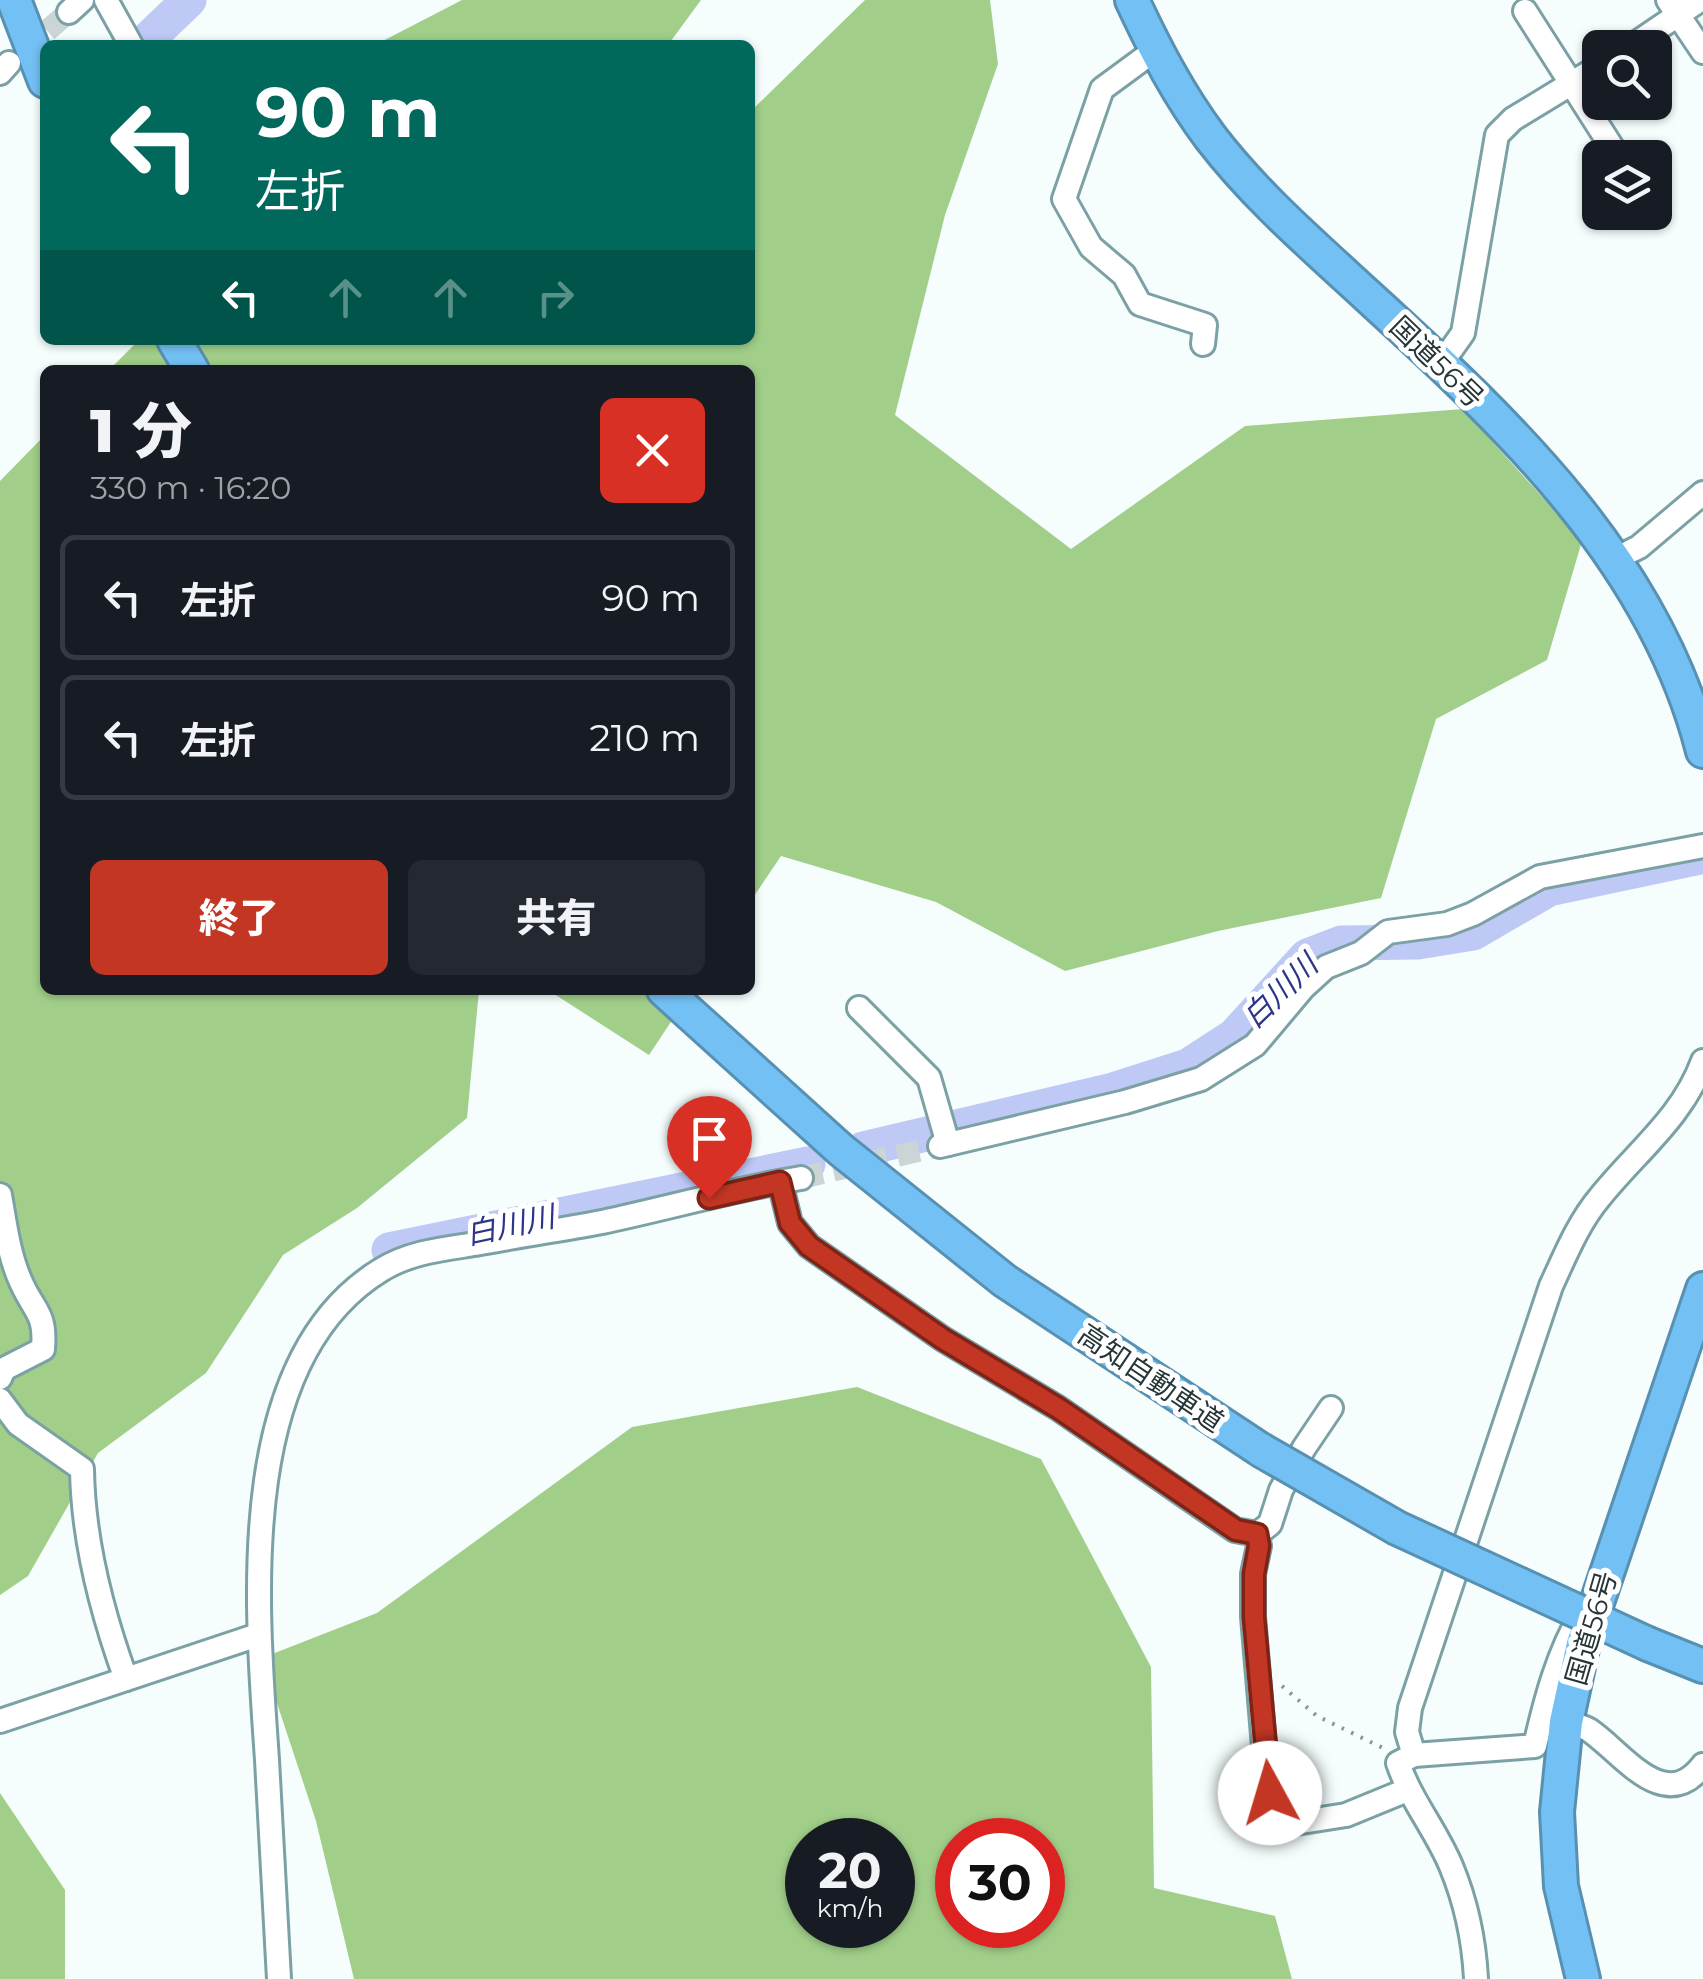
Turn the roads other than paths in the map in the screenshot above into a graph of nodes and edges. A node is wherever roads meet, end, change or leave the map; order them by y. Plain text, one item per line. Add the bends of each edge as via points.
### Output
1 (14, 0) edge
2 (106, 0) edge
3 (1132, 0) edge
4 (1700, 0) edge
5 (1674, 8) edge
6 (1525, 11) dead end
7 (1649, 30) edge
8 (128, 40) edge
9 (1155, 50) junction
10 (1703, 52) edge
11 (40, 68) edge
12 (1582, 77) edge
13 (1570, 85) junction
14 (1607, 140) edge
15 (1203, 344) dead end
16 (1441, 364) junction
17 (1703, 492) edge
18 (1616, 559) junction
19 (1703, 751) edge
20 (1703, 846) edge
21 (670, 995) edge
22 (858, 1008) dead end
23 (1703, 1061) edge
24 (0, 1195) edge
25 (1703, 1289) edge
26 (0, 1378) edge
27 (0, 1400) edge
28 (1330, 1408) dead end
29 (1257, 1534) junction
30 (1605, 1574) junction
31 (258, 1636) junction
32 (1703, 1666) edge
33 (126, 1680) junction
34 (0, 1721) edge
35 (1566, 1722) junction
36 (1406, 1759) junction
37 (1703, 1765) edge
38 (1407, 1790) junction
39 (279, 1979) edge
40 (1476, 1979) edge
41 (1582, 1979) edge

1 - 11 highway
2 - 8 street
3 - 9 highway, 国道56号
4 - 5 street
5 - 7 street
5 - 10 street
6 - 13 street
9 - 15 street via 1102,90 1064,199 1091,247 1124,275 1140,304 1204,326
9 - 16 highway, 国道56号 via 1212,140 1283,218
12 - 13 street
13 - 14 street
13 - 16 street via 1512,119 1497,136 1464,333
16 - 18 highway, 国道56号 via 1554,478
17 - 18 street
18 - 19 highway, 国道56号 via 1665,646
20 - 22 street via 1540,877 1447,924 1388,932 1361,954 1326,967 1256,1045 1201,1079 944,1145 929,1078
21 - 32 highway, 高知自動車道, bridge via 841,1150 1005,1280 1261,1450 1397,1528
23 - 36 street via 1684,1103 1597,1200 1550,1286 1410,1708
24 - 26 street via 21,1283 45,1330 43,1349 4,1369
25 - 30 highway, 国道56号
27 - 33 street via 18,1424 82,1470 104,1619
28 - 29 street via 1270,1524
29 - 31 street via 1236,1530 809,1246 790,1223 791,1180 418,1253 350,1293 311,1344 274,1432 264,1478
29 - 38 street via 1254,1617 1266,1770 1288,1824 1346,1815
30 - 35 highway, 国道56号
30 - 36 street via 1550,1681 1535,1746
31 - 33 street
31 - 39 street
33 - 34 street
35 - 37 street via 1586,1728 1664,1786 1682,1782
35 - 41 highway, 国道56号 via 1558,1812 1561,1886
36 - 38 street
38 - 40 street via 1450,1863 1468,1913

